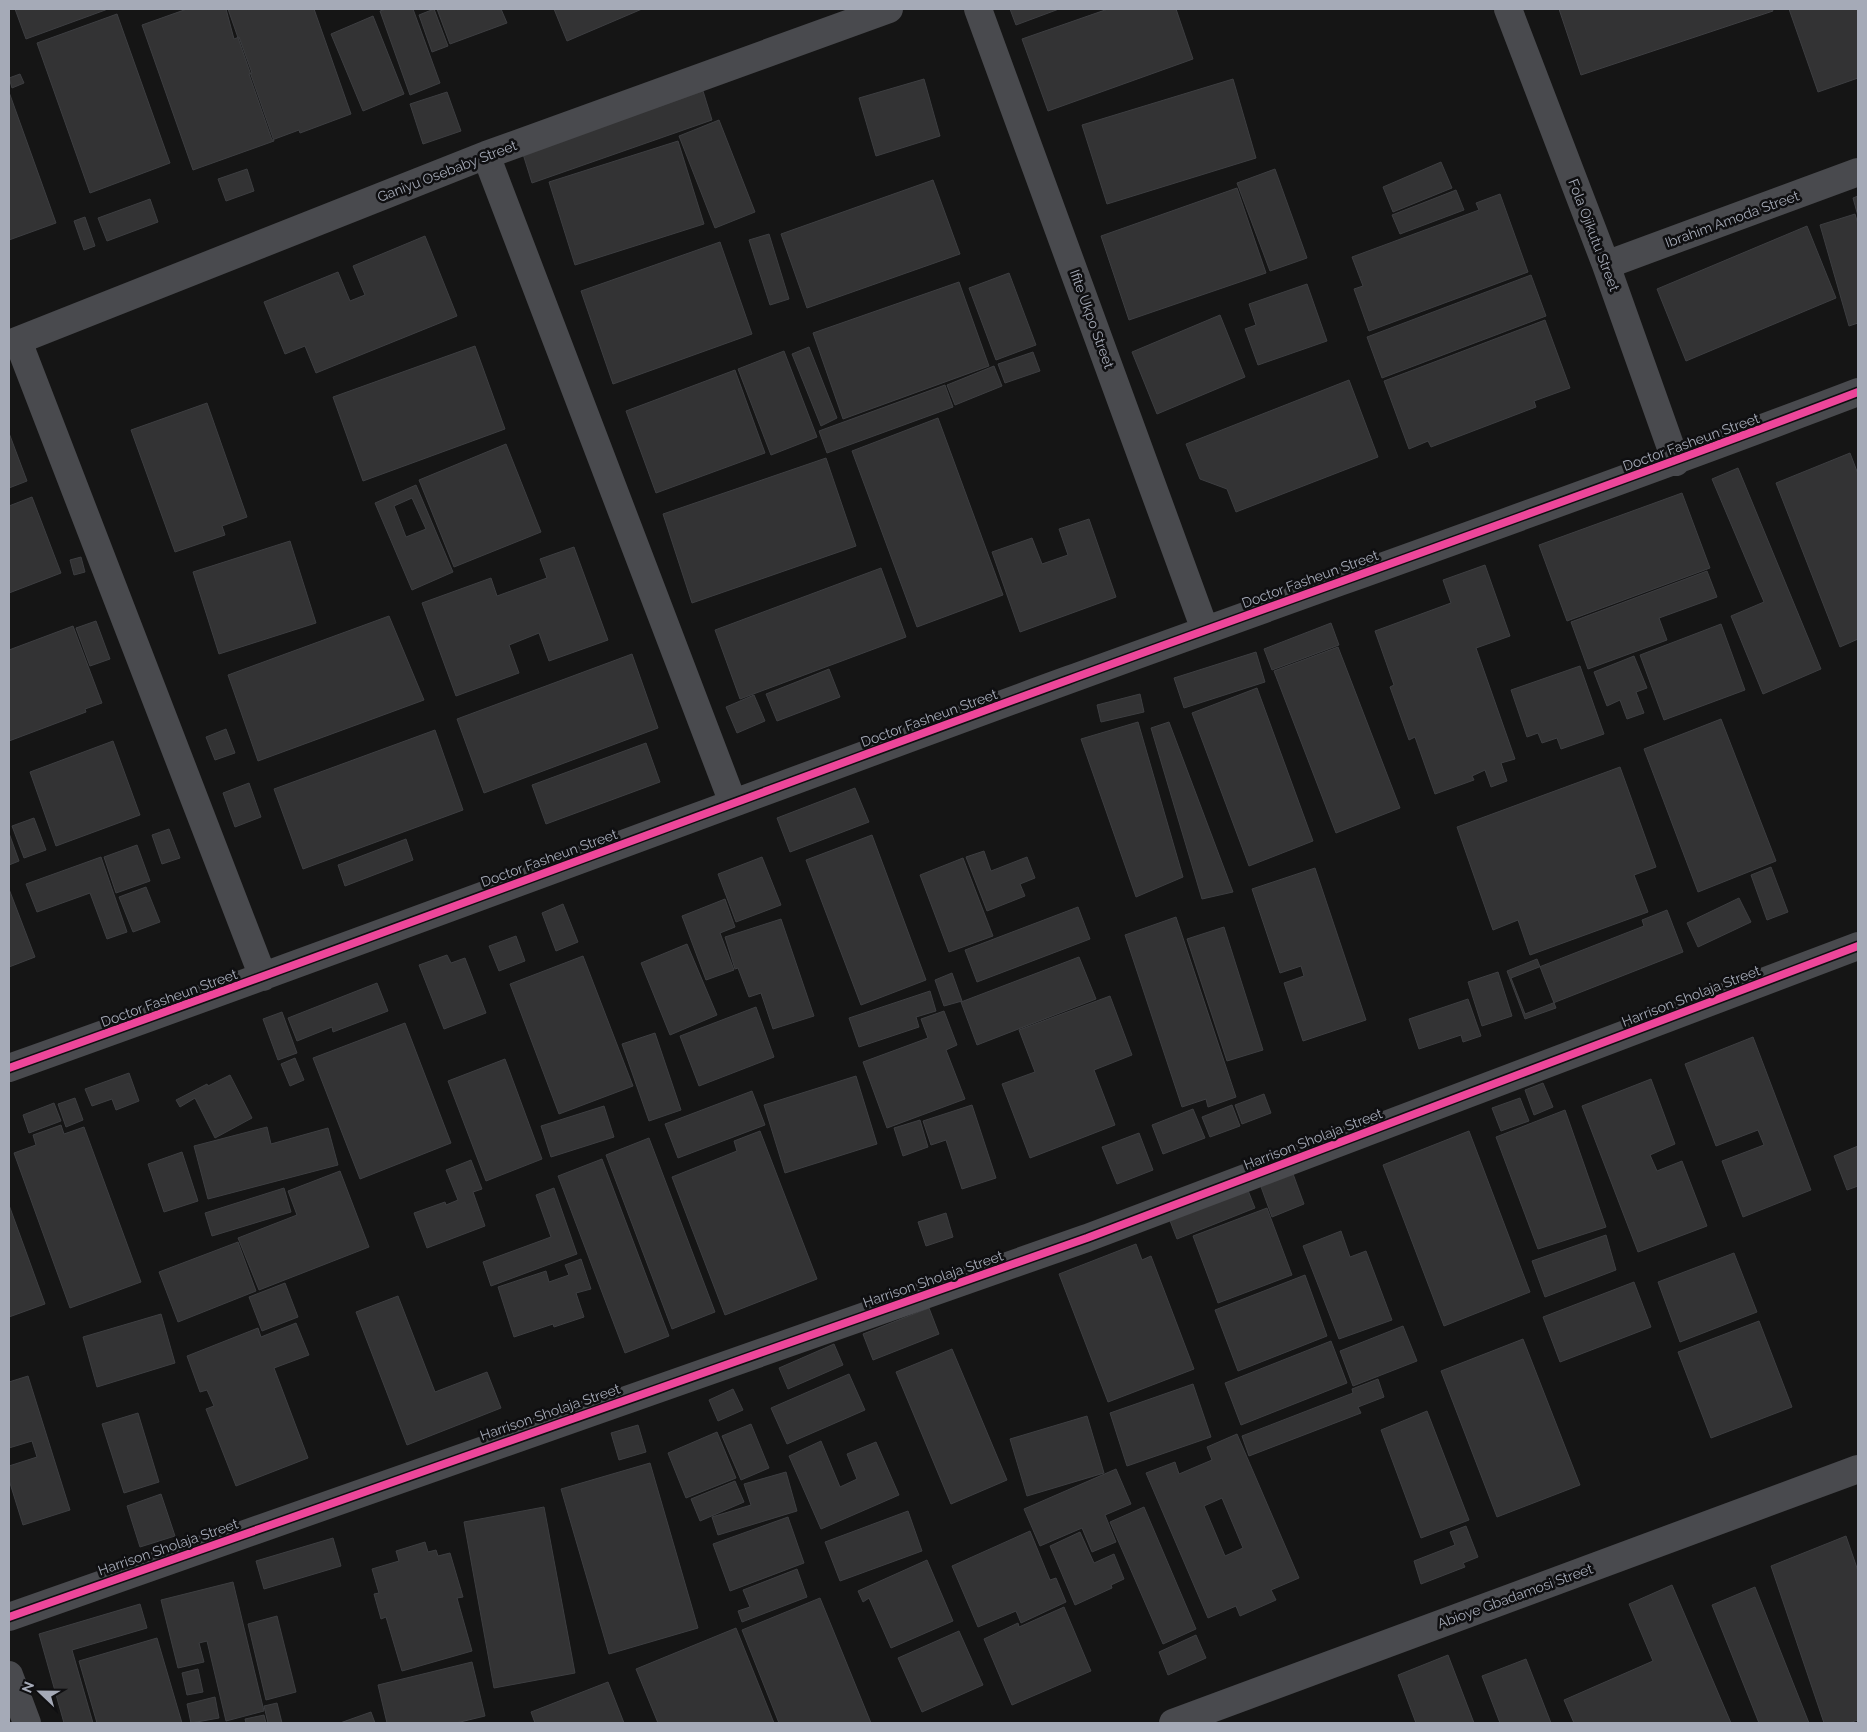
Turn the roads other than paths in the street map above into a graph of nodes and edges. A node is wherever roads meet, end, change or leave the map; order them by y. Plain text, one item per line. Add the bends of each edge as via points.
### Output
1 (889, 9) edge
2 (978, 9) edge
3 (1508, 9) edge
4 (486, 155) junction
5 (1858, 172) edge
6 (1606, 265) junction
7 (13, 342) edge
8 (1858, 392) edge
9 (1676, 462) junction
10 (1205, 630) junction
11 (732, 803) junction
12 (1858, 946) edge
13 (263, 978) junction
14 (9, 1068) edge
15 (1858, 1469) edge
16 (9, 1617) edge
17 (9, 1675) edge
18 (27, 1723) edge
19 (1173, 1723) edge

1 - 4 street, Ganiyu Osebaby Street
2 - 10 street, Ifite Ukpo Street
3 - 6 street, Fola Ojikutu Street
4 - 7 street, Ganiyu Osebaby Street
4 - 11 street
5 - 6 street, Ibrahim Amoda Street
6 - 9 street, Fola Ojikutu Street
7 - 13 street
8 - 9 street, Doctor Fasheun Street
9 - 10 street, Doctor Fasheun Street
10 - 11 street, Doctor Fasheun Street
11 - 13 street, Doctor Fasheun Street
12 - 16 street, Harrison Sholaja Street via 1087,1238
13 - 14 street, Doctor Fasheun Street
15 - 19 street, Abioye Gbadamosi Street
17 - 18 street

